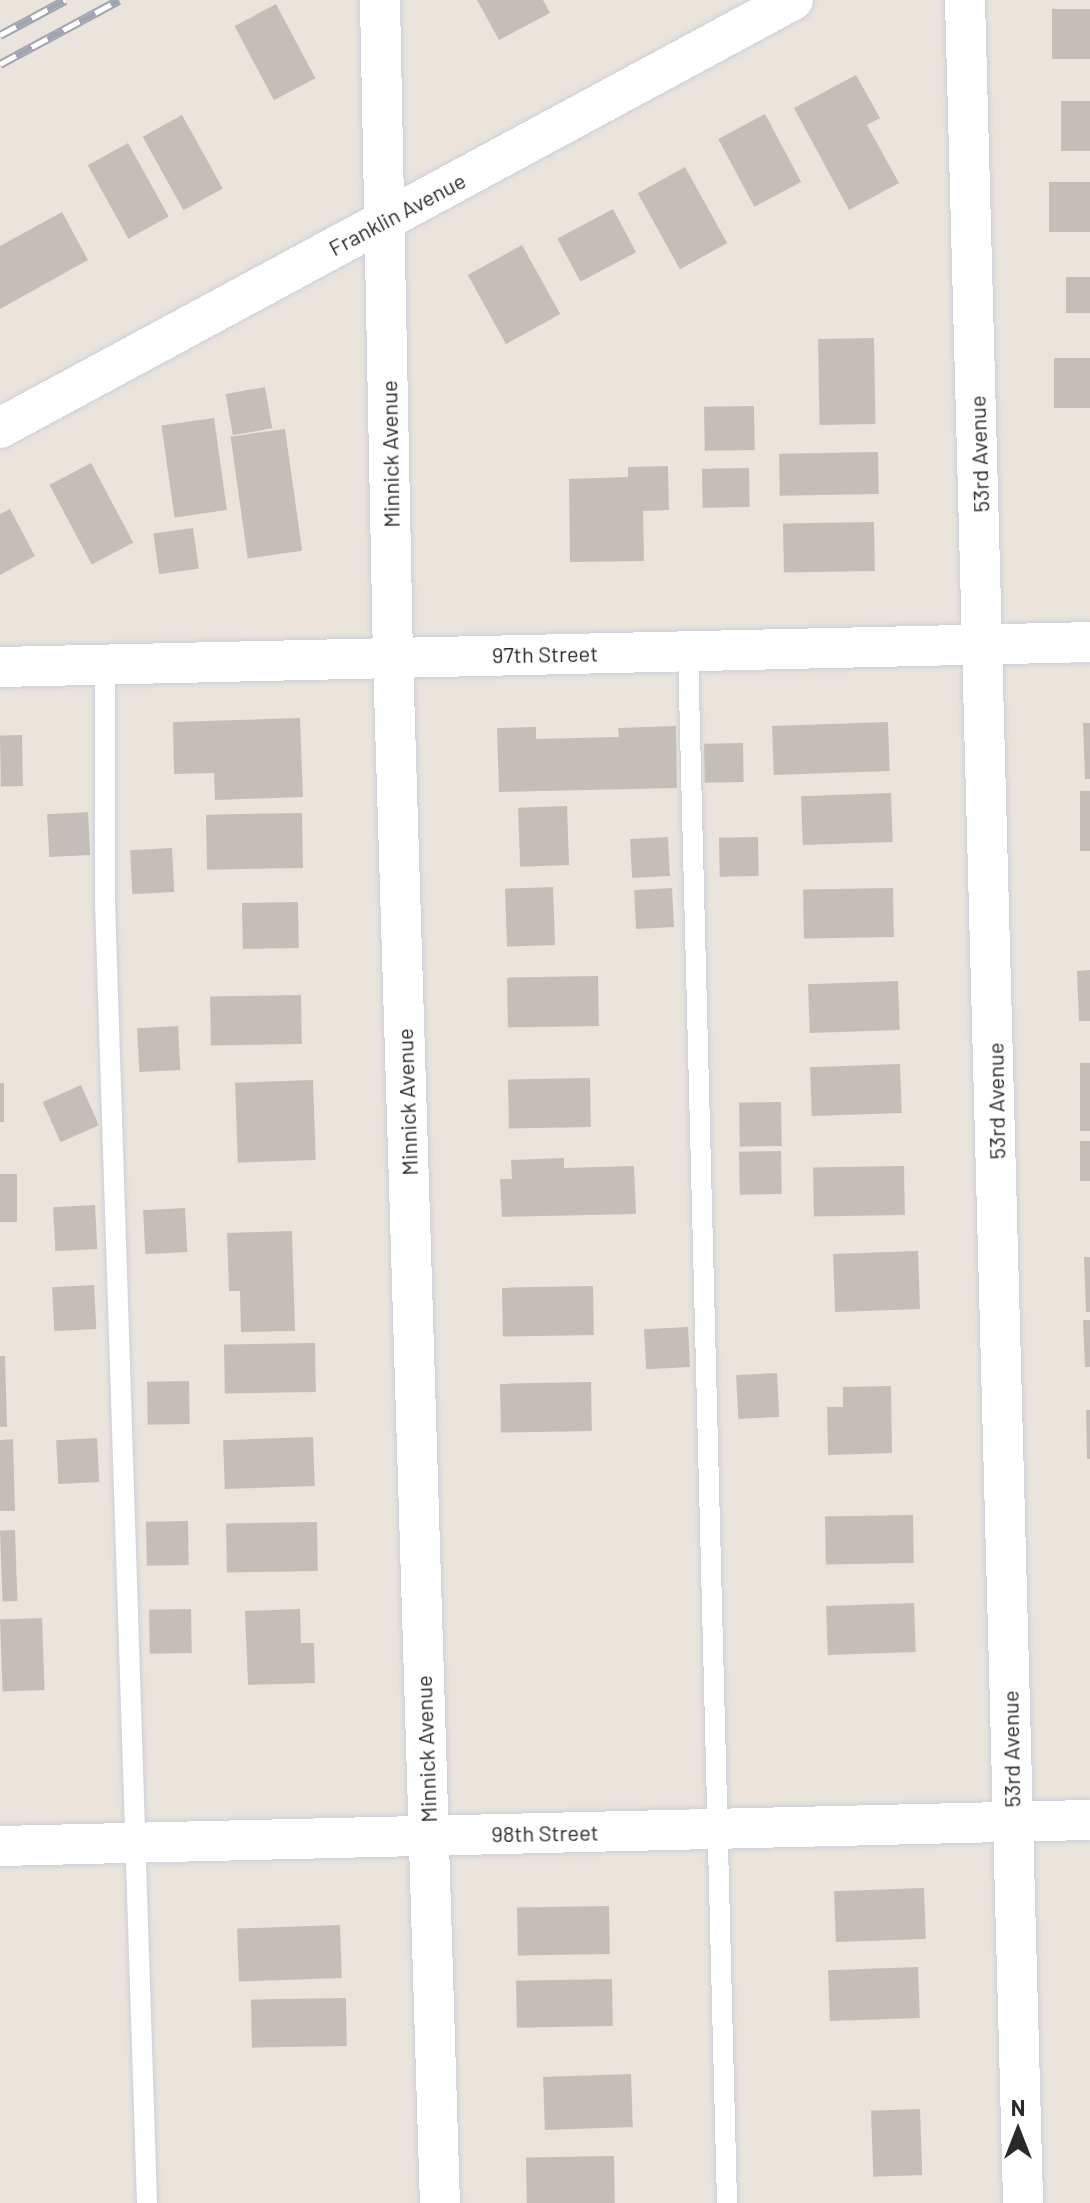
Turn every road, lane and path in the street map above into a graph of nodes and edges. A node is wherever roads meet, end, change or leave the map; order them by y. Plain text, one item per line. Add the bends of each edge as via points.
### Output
1 (380, 0) edge
2 (793, 0) edge
3 (965, 0) edge
4 (385, 221) junction
5 (0, 428) edge
6 (1090, 642) edge
7 (985, 644) junction
8 (688, 651) junction
9 (393, 658) junction
10 (105, 665) junction
11 (0, 667) edge
12 (1090, 1820) edge
13 (1013, 1822) junction
14 (717, 1829) junction
15 (428, 1836) junction
16 (133, 1843) junction
17 (0, 1846) edge
18 (147, 2203) edge
19 (440, 2203) edge
20 (727, 2203) edge
21 (1023, 2203) edge

1 - 4 street, Minnick Avenue
2 - 4 street, Franklin Avenue
3 - 7 street, 53rd Avenue
4 - 5 street, Franklin Avenue
4 - 9 street, Minnick Avenue
6 - 7 street, 97th Street
7 - 8 street, 97th Street
7 - 13 street, 53rd Avenue
8 - 9 street, 97th Street
8 - 14 lane
9 - 10 street, 97th Street
9 - 15 street, Minnick Avenue
10 - 11 street, 97th Street
10 - 16 lane via 105,902
12 - 13 street, 98th Street
13 - 14 street, 98th Street
13 - 21 street, 53rd Avenue
14 - 15 street, 98th Street
14 - 20 lane
15 - 16 street, 98th Street
15 - 19 street, Minnick Avenue
16 - 17 street, 98th Street
16 - 18 lane

